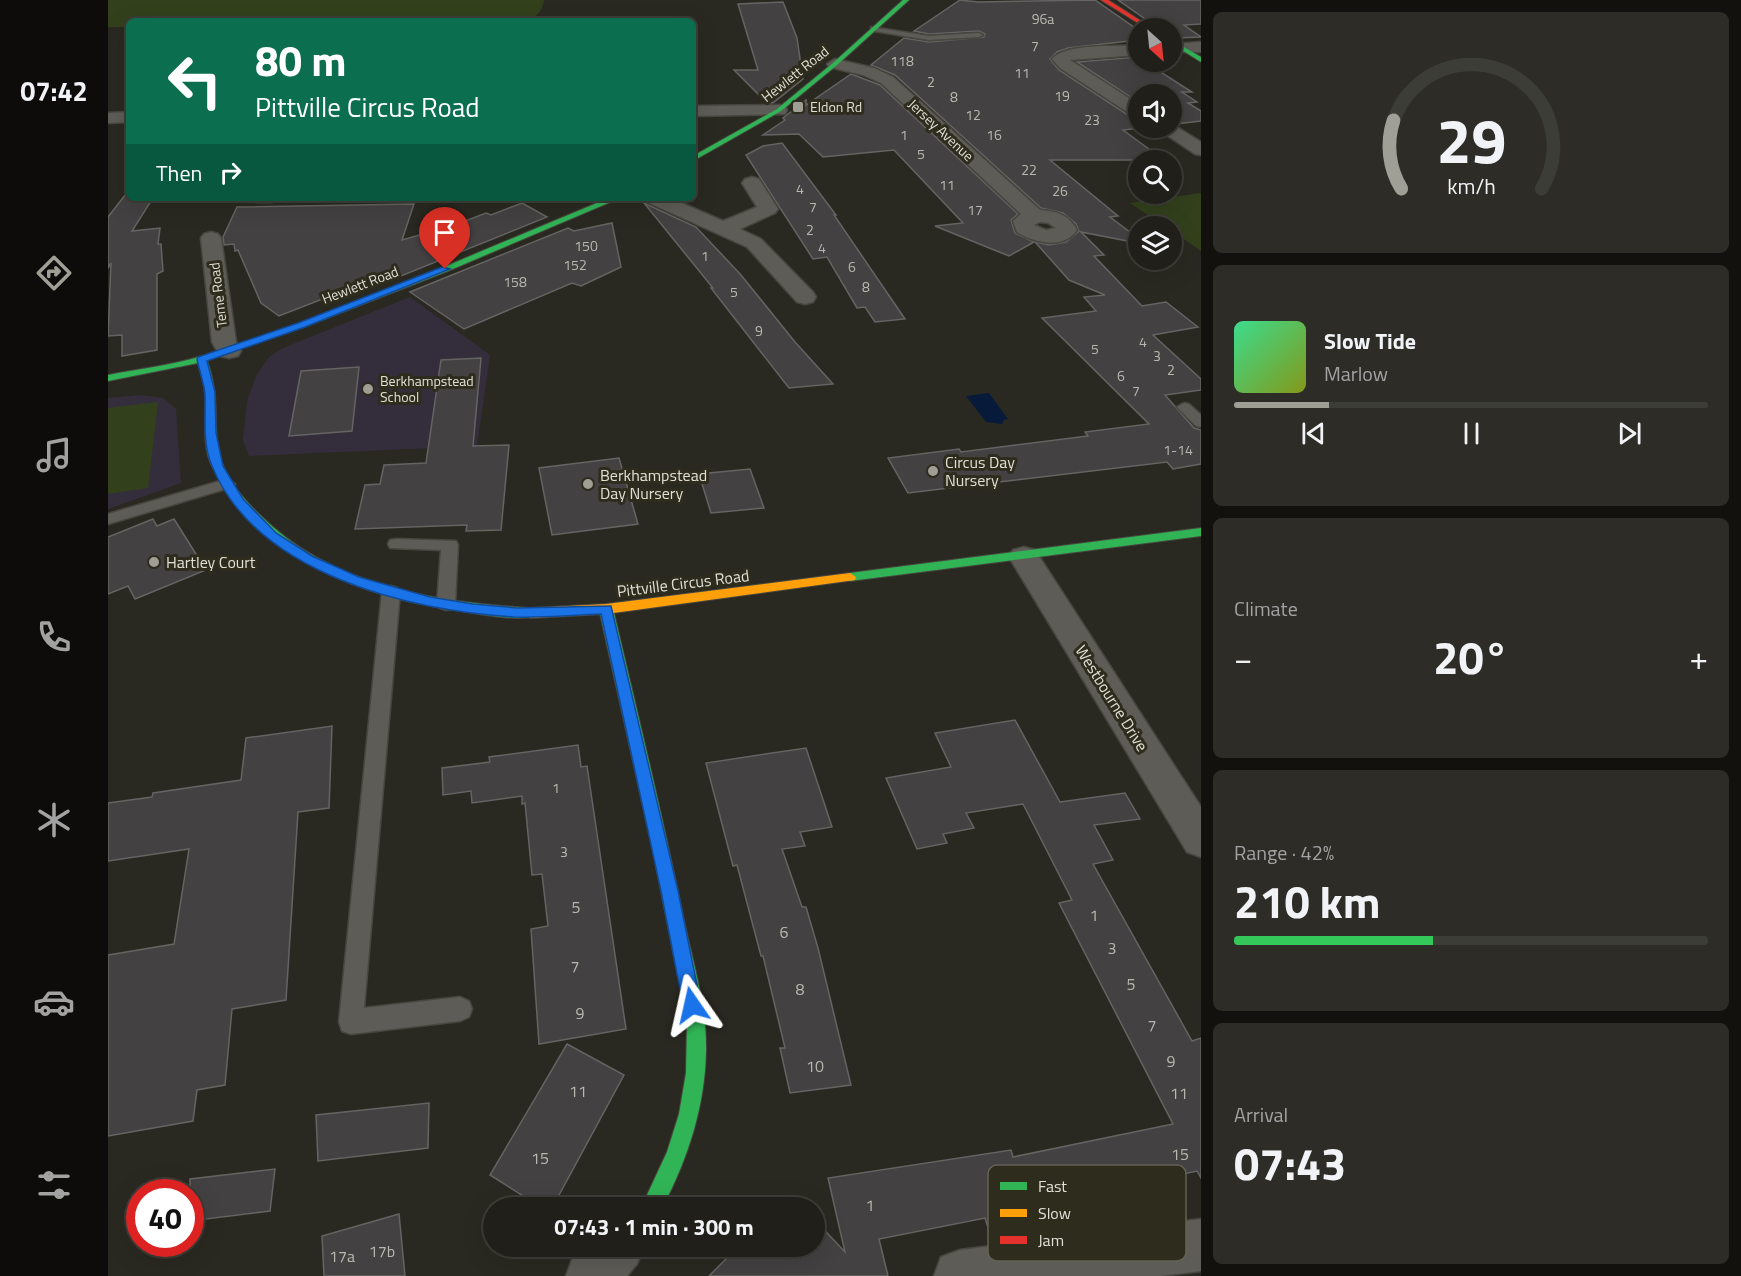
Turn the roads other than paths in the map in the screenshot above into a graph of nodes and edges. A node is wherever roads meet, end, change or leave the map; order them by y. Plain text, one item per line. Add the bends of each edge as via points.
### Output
1 (906, 0) edge
2 (1104, 0) edge
3 (1133, 18) edge
4 (874, 29) junction
5 (979, 35) dead end
6 (1182, 46) edge
7 (1201, 47) edge
8 (1182, 50) edge
9 (1128, 51) edge
10 (1201, 60) edge
11 (835, 64) junction
12 (1128, 105) edge
13 (779, 110) junction
14 (696, 111) edge
15 (108, 117) edge
16 (126, 117) edge
17 (1181, 138) edge
18 (1201, 150) edge
19 (696, 157) edge
20 (752, 183) dead end
21 (609, 201) edge
22 (661, 201) edge
23 (1035, 216) dead end
24 (725, 228) junction
25 (211, 238) dead end
26 (805, 297) dead end
27 (229, 351) junction
28 (202, 359) junction
29 (108, 378) edge
30 (1184, 407) dead end
31 (1201, 423) edge
32 (227, 484) junction
33 (108, 519) edge
34 (1201, 532) edge
35 (396, 543) dead end
36 (1024, 556) junction
37 (391, 591) junction
38 (446, 604) junction
39 (606, 609) junction
40 (1201, 840) edge
41 (460, 1009) dead end
42 (657, 1197) edge
43 (1201, 1245) edge
44 (1186, 1247) edge
45 (609, 1257) edge
46 (1077, 1261) edge
47 (592, 1276) edge
48 (960, 1276) edge

1 - 4 street, Hewlett Road
2 - 3 street
4 - 5 lane via 929,38
4 - 11 street, Hewlett Road
6 - 7 street
8 - 10 street
9 - 12 street via 1070,54 1060,59
11 - 13 street, Hewlett Road
11 - 23 street, Jersey Avenue via 868,71 887,81
13 - 14 street
13 - 19 street, Hewlett Road
15 - 16 street
17 - 18 street
20 - 24 street via 768,209
21 - 27 street, Hewlett Road via 445,269
22 - 24 street
24 - 26 street via 754,243
25 - 27 street, Teme Road via 224,342
27 - 28 street, Hewlett Road
28 - 29 street, Hewlett Road
28 - 32 street, Pittville Circus Road via 210,392 210,433 217,466
30 - 31 lane
32 - 33 lane
32 - 37 street, Pittville Circus Road via 253,519 293,551 355,580
34 - 36 street, Pittville Circus Road
35 - 38 lane via 450,545
36 - 39 street, Pittville Circus Road
36 - 40 street, Westbourne Drive
37 - 38 street, Pittville Circus Road
37 - 41 lane via 351,1022
38 - 39 street, Pittville Circus Road via 517,612
39 - 42 street via 697,1028 687,1119
43 - 44 street
45 - 47 street
46 - 48 street

